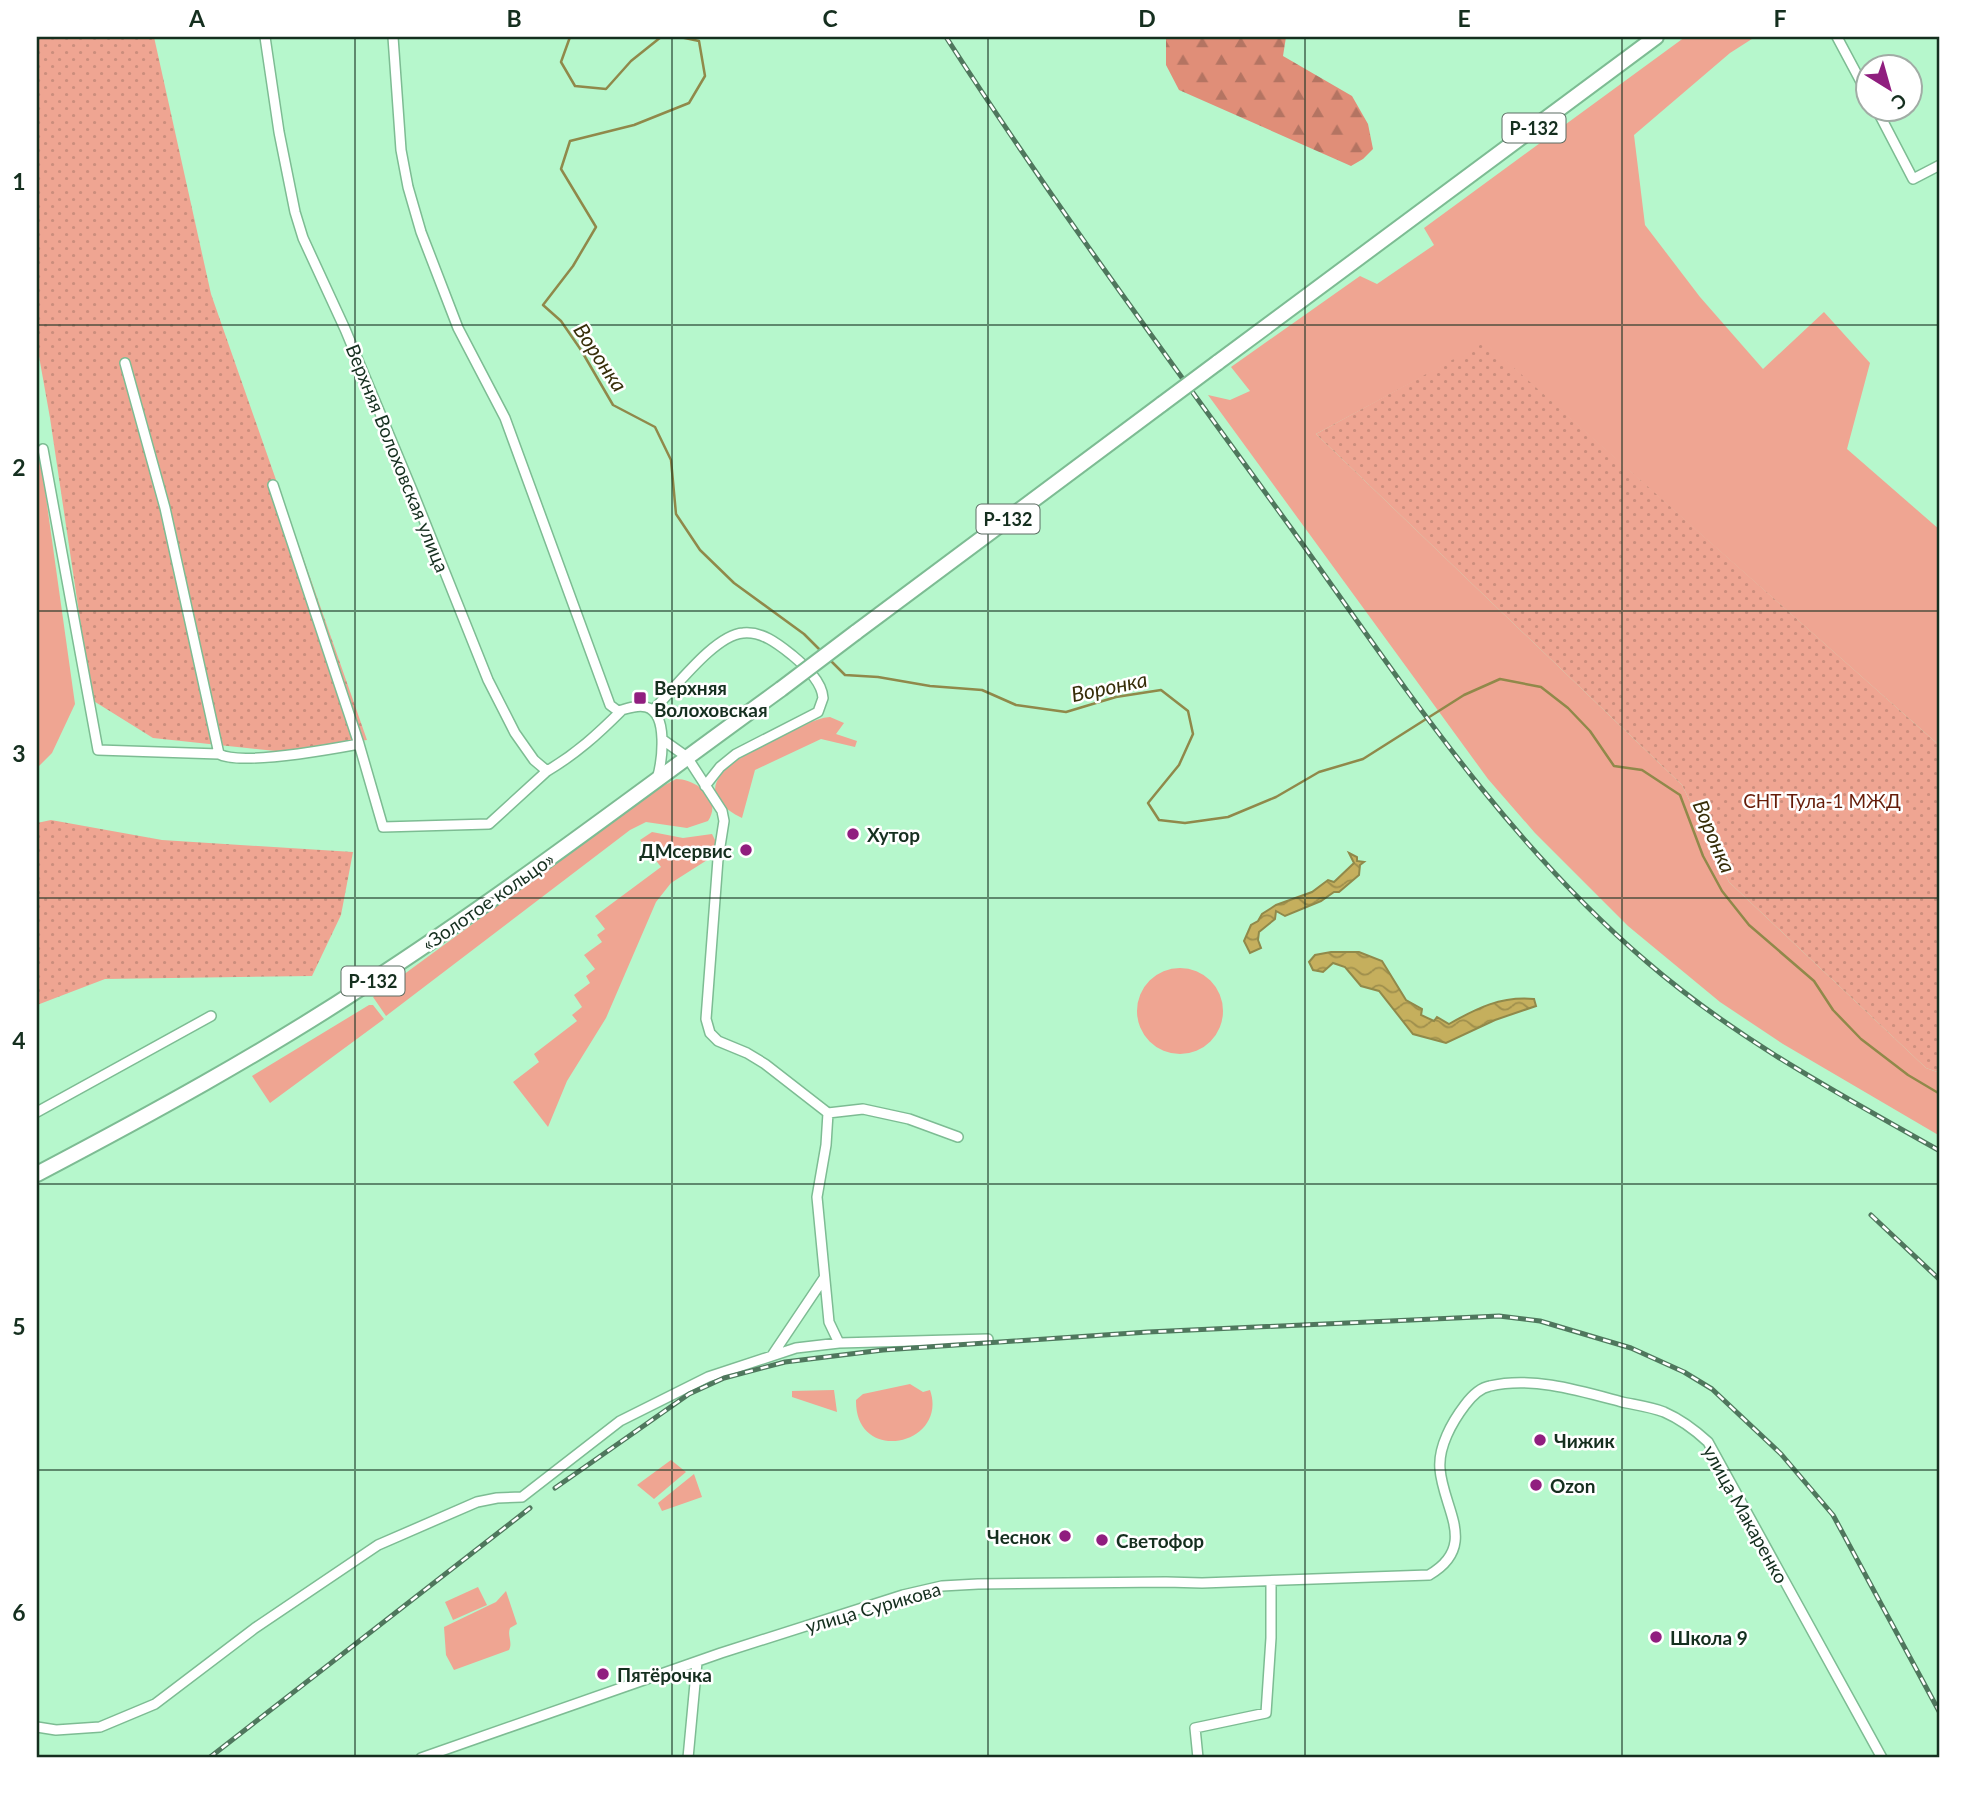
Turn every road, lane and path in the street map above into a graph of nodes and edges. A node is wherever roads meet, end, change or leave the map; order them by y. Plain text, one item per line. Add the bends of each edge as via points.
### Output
1 (265, 37) edge
2 (393, 37) edge
3 (1656, 37) edge
4 (1837, 37) edge
5 (1854, 69) edge
6 (1882, 122) edge
7 (1940, 165) edge
8 (125, 363) dead end
9 (43, 449) dead end
10 (273, 485) dead end
11 (622, 710) junction
12 (653, 710) junction
13 (663, 740) junction
14 (359, 744) junction
15 (219, 754) junction
16 (687, 757) junction
17 (547, 771) junction
18 (657, 779) junction
19 (705, 786) junction
20 (211, 1016) dead end
21 (37, 1112) edge
22 (828, 1113) junction
23 (958, 1137) dead end
24 (37, 1174) edge
25 (824, 1278) junction
26 (988, 1339) dead end
27 (839, 1343) junction
28 (773, 1354) junction
29 (1430, 1574) joint
30 (1271, 1581) junction
31 (697, 1662) junction
32 (37, 1727) edge
33 (421, 1758) edge
34 (688, 1758) edge
35 (1198, 1758) edge
36 (1882, 1758) edge

1 - 17 street, Верхняя Волоховская улица via 279,132 303,238 345,328 488,680 515,733
2 - 11 street via 401,150 421,232 458,328 505,418 609,703
3 - 16 main road, «Золотое кольцо» / Р-132, bridge
4 - 5 street
6 - 7 street via 1913,179
8 - 15 street via 165,508
9 - 15 street via 98,750
10 - 14 street
11 - 12 street via 640,706
11 - 17 street via 594,738
12 - 13 street
12 - 19 street via 711,650 739,633 760,634 776,643 817,681 823,698 818,712 736,754
13 - 16 street
13 - 18 street
14 - 15 street via 296,755
14 - 17 street via 383,827 489,824
16 - 18 main road, «Золотое кольцо» / Р-132
16 - 19 street
18 - 24 main road, «Золотое кольцо» / Р-132 via 365,986 254,1054
19 - 22 street via 724,818 708,1029 718,1041 765,1064
20 - 21 street
22 - 23 street via 863,1109
22 - 25 street via 817,1197
25 - 27 street via 829,1322
25 - 28 street
26 - 27 street
27 - 28 street
28 - 32 street via 708,1377 629,1416 522,1497 477,1502 378,1545 255,1628 155,1704 100,1727
29 - 30 street, улица Сурикова
29 - 36 street, улица Макаренко via 1448,1560 1455,1532 1440,1469 1442,1449 1455,1418 1477,1392 1488,1386 1534,1384 1661,1411 1700,1435 1714,1452
30 - 31 street, улица Сурикова via 942,1586
30 - 35 street via 1266,1713 1195,1728
31 - 33 street, улица Сурикова
31 - 34 street

